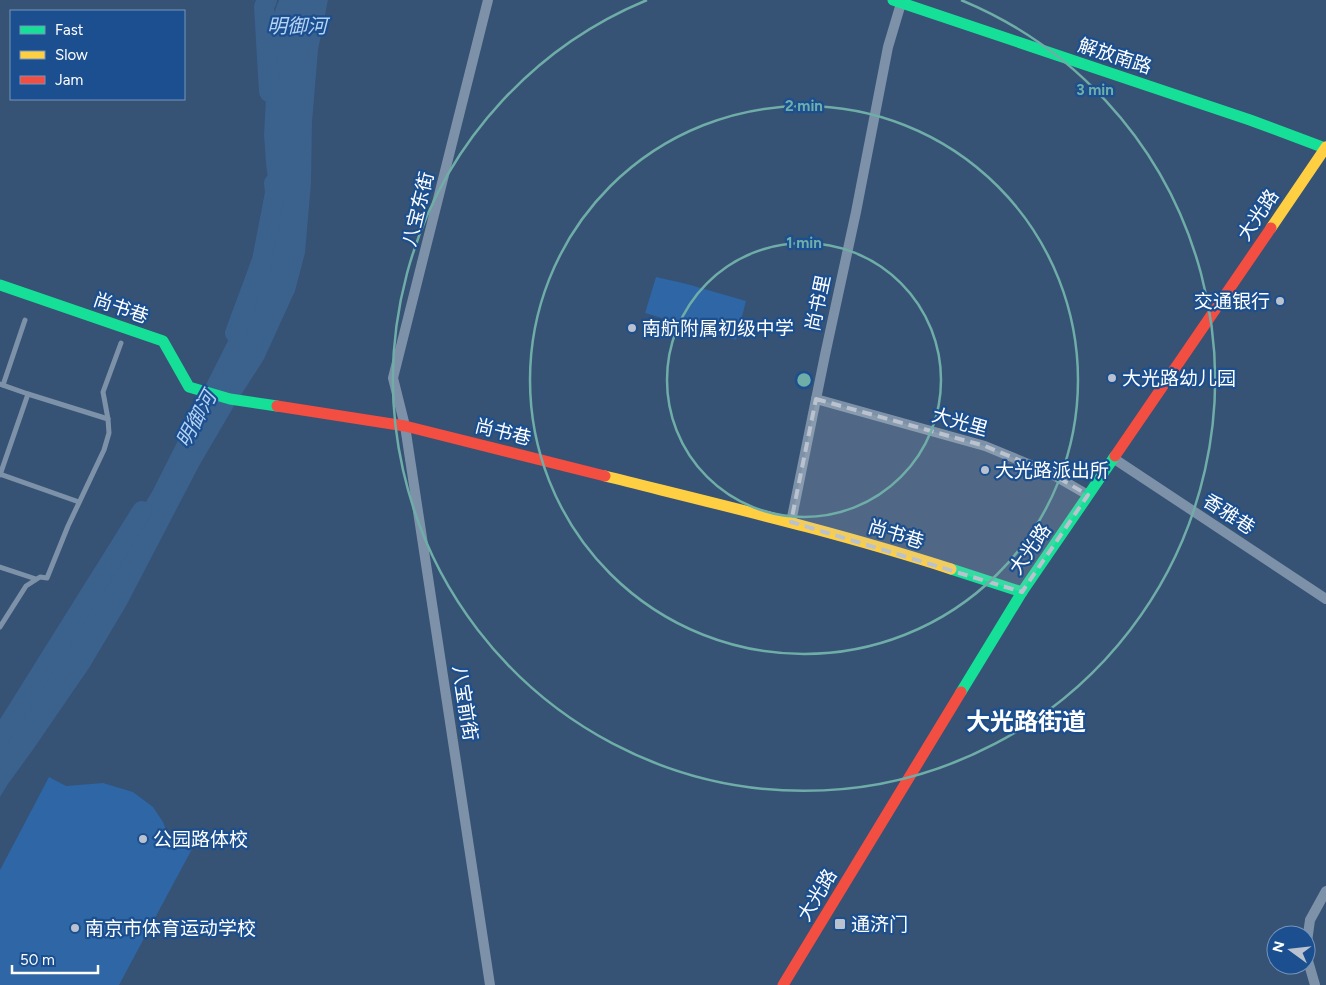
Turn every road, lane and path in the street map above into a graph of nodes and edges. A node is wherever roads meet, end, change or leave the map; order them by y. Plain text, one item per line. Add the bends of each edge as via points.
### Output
1 (488, 0) edge
2 (899, 1) edge
3 (1326, 148) edge
4 (0, 285) edge
5 (25, 320) dead end
6 (121, 343) dead end
7 (2, 384) edge
8 (28, 394) junction
9 (816, 400) junction
10 (108, 419) junction
11 (405, 426) junction
12 (1113, 458) junction
13 (0, 474) edge
14 (1088, 495) junction
15 (79, 502) junction
16 (791, 522) junction
17 (0, 567) edge
18 (36, 579) junction
19 (1022, 592) junction
20 (1326, 598) edge
21 (0, 628) edge
22 (1326, 891) edge
23 (1309, 925) edge
24 (490, 985) edge
25 (783, 985) edge

1 - 11 street, 八宝东街 via 393,378
2 - 3 street, 解放南路
2 - 9 street, 尚书里
3 - 12 street, 大光路
4 - 11 street, 尚书巷 via 163,341 188,388 230,399
5 - 7 lane
6 - 10 lane via 104,392
7 - 8 lane
8 - 10 lane
8 - 13 lane
9 - 14 street, 大光里 via 985,446 1050,473
9 - 16 street, 尚书里
10 - 15 lane via 109,433 104,450
11 - 16 street, 尚书巷
11 - 24 street, 八宝前街
12 - 14 street, 大光路
12 - 20 street, 香雅巷
13 - 15 lane
14 - 19 street, 大光路
15 - 18 lane via 47,578
16 - 19 street, 尚书巷 via 890,549
17 - 18 lane
18 - 21 lane via 26,586
19 - 25 street, 大光路
22 - 23 street

